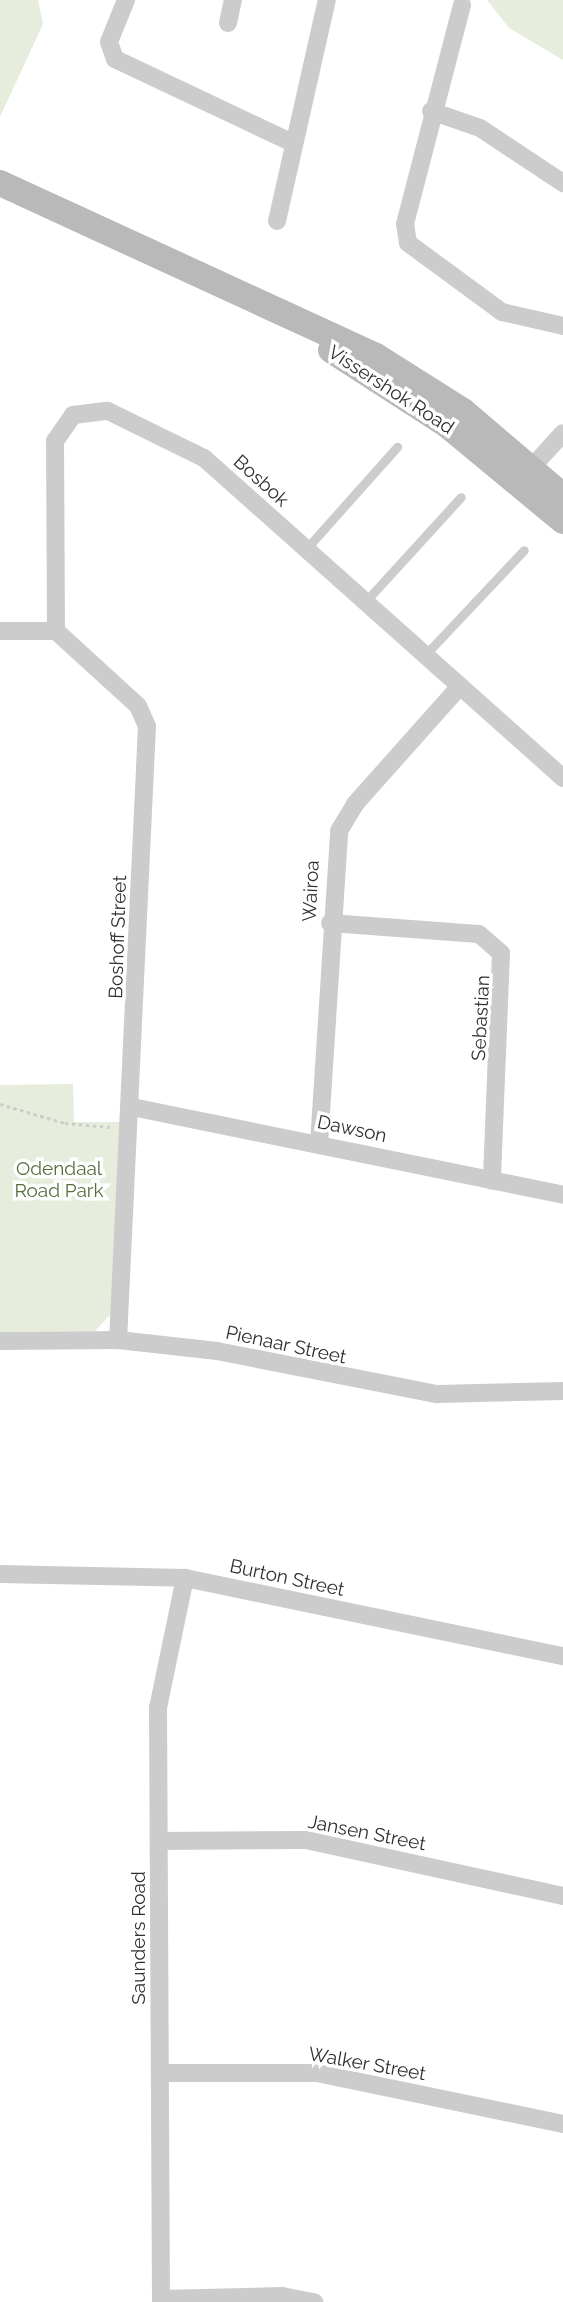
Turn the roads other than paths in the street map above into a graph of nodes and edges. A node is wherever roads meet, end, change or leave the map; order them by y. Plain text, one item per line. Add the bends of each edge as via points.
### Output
1 (126, 0) edge
2 (233, 0) edge
3 (327, 0) edge
4 (462, 5) dead end
5 (228, 23) dead end
6 (431, 111) junction
7 (293, 143) junction
8 (0, 183) edge
9 (563, 183) edge
10 (277, 221) dead end
11 (563, 326) edge
12 (563, 433) edge
13 (397, 447) dead end
14 (525, 474) junction
15 (563, 496) edge
16 (461, 497) dead end
17 (563, 520) edge
18 (306, 549) junction
19 (524, 550) dead end
20 (365, 602) junction
21 (0, 631) edge
22 (56, 631) junction
23 (425, 655) junction
24 (460, 686) junction
25 (563, 778) edge
26 (330, 923) junction
27 (132, 1107) junction
28 (319, 1144) junction
29 (492, 1181) junction
30 (563, 1195) edge
31 (118, 1340) junction
32 (0, 1341) edge
33 (563, 1391) edge
34 (0, 1574) edge
35 (185, 1578) junction
36 (563, 1656) edge
37 (159, 1841) junction
38 (563, 1896) edge
39 (160, 2073) junction
40 (563, 2124) edge
41 (161, 2300) edge
42 (314, 2302) edge

1 - 7 street via 109,42 115,59
2 - 5 street
3 - 7 street
4 - 6 street
6 - 9 street via 480,128
6 - 11 street via 405,224 408,243 502,312
7 - 10 street
8 - 14 main road via 376,356 463,411
12 - 14 street
13 - 18 lane
14 - 15 main road
14 - 17 main road
16 - 20 lane
18 - 20 street, Bosbok
18 - 22 street, Bosbok via 194,451 108,411 81,411 61,426 54,448
19 - 23 lane
20 - 23 street, Bosbok
21 - 22 street
22 - 27 street, Boshoff Street via 138,706 147,726
23 - 24 street, Bosbok
24 - 25 street, Bosbok
24 - 26 street, Wairoa via 343,821 334,851
26 - 28 street, Wairoa
26 - 29 street, Sebastian via 479,934 501,953
27 - 28 street, Dawson
27 - 31 street, Boshoff Street
28 - 29 street, Dawson
29 - 30 street, Dawson
31 - 32 street, Pienaar Street
31 - 33 street, Pienaar Street via 217,1351 403,1391
34 - 35 street, Burton Street
35 - 36 street, Burton Street
35 - 37 street, Saunders Road via 158,1708
37 - 38 street, Jansen Street via 306,1840
37 - 39 street, Saunders Road
39 - 40 street, Walker Street via 317,2073
39 - 41 street, Saunders Road
41 - 42 street via 282,2296

